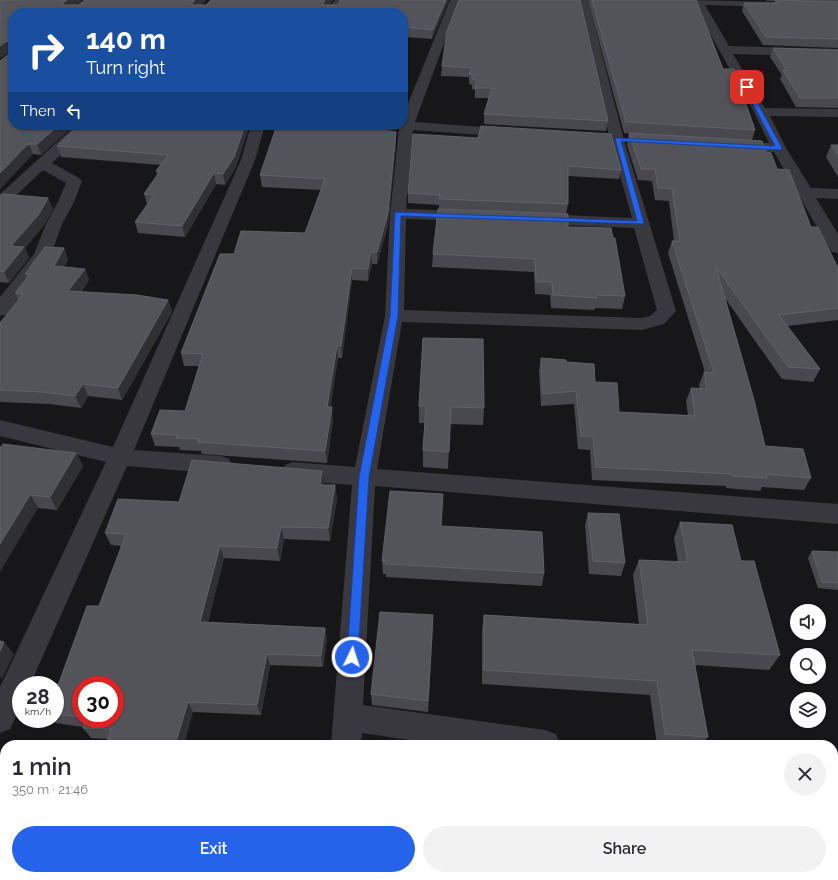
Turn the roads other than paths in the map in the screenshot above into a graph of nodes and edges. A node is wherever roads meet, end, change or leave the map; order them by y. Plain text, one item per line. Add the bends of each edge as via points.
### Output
1 (341, 0) edge
2 (455, 0) edge
3 (583, 0) edge
4 (698, 1) edge
5 (784, 4) edge
6 (335, 8) edge
7 (726, 50) junction
8 (838, 53) edge
9 (761, 112) junction
10 (838, 113) edge
11 (408, 114) edge
12 (408, 126) edge
13 (78, 130) edge
14 (257, 130) edge
15 (403, 130) edge
16 (523, 134) edge
17 (602, 138) edge
18 (617, 140) junction
19 (633, 140) edge
20 (718, 145) edge
21 (779, 148) junction
22 (42, 163) junction
23 (805, 194) junction
24 (838, 194) edge
25 (0, 202) edge
26 (398, 214) junction
27 (484, 217) edge
28 (523, 218) edge
29 (641, 223) junction
30 (838, 248) edge
31 (0, 310) edge
32 (394, 316) junction
33 (0, 428) edge
34 (120, 457) junction
35 (238, 466) edge
36 (270, 469) edge
37 (364, 477) junction
38 (838, 514) edge
39 (0, 719) edge
40 (347, 731) edge
41 (474, 740) edge

1 - 6 street
2 - 11 street
3 - 18 street
4 - 5 street
4 - 7 street
7 - 8 street
7 - 9 street
9 - 10 street
9 - 21 street
12 - 16 street
13 - 22 street
14 - 34 street via 248,160
15 - 26 street
17 - 18 street
18 - 19 street
18 - 29 street
20 - 21 street
21 - 23 street
22 - 25 street
22 - 31 street via 74,181 42,255
23 - 24 street
23 - 30 street
26 - 27 street
26 - 32 street
28 - 29 street
29 - 32 street via 667,311 657,320 642,324
32 - 37 street
33 - 34 street
34 - 35 street
34 - 39 street
36 - 37 street
37 - 38 street
37 - 40 street
40 - 41 street

